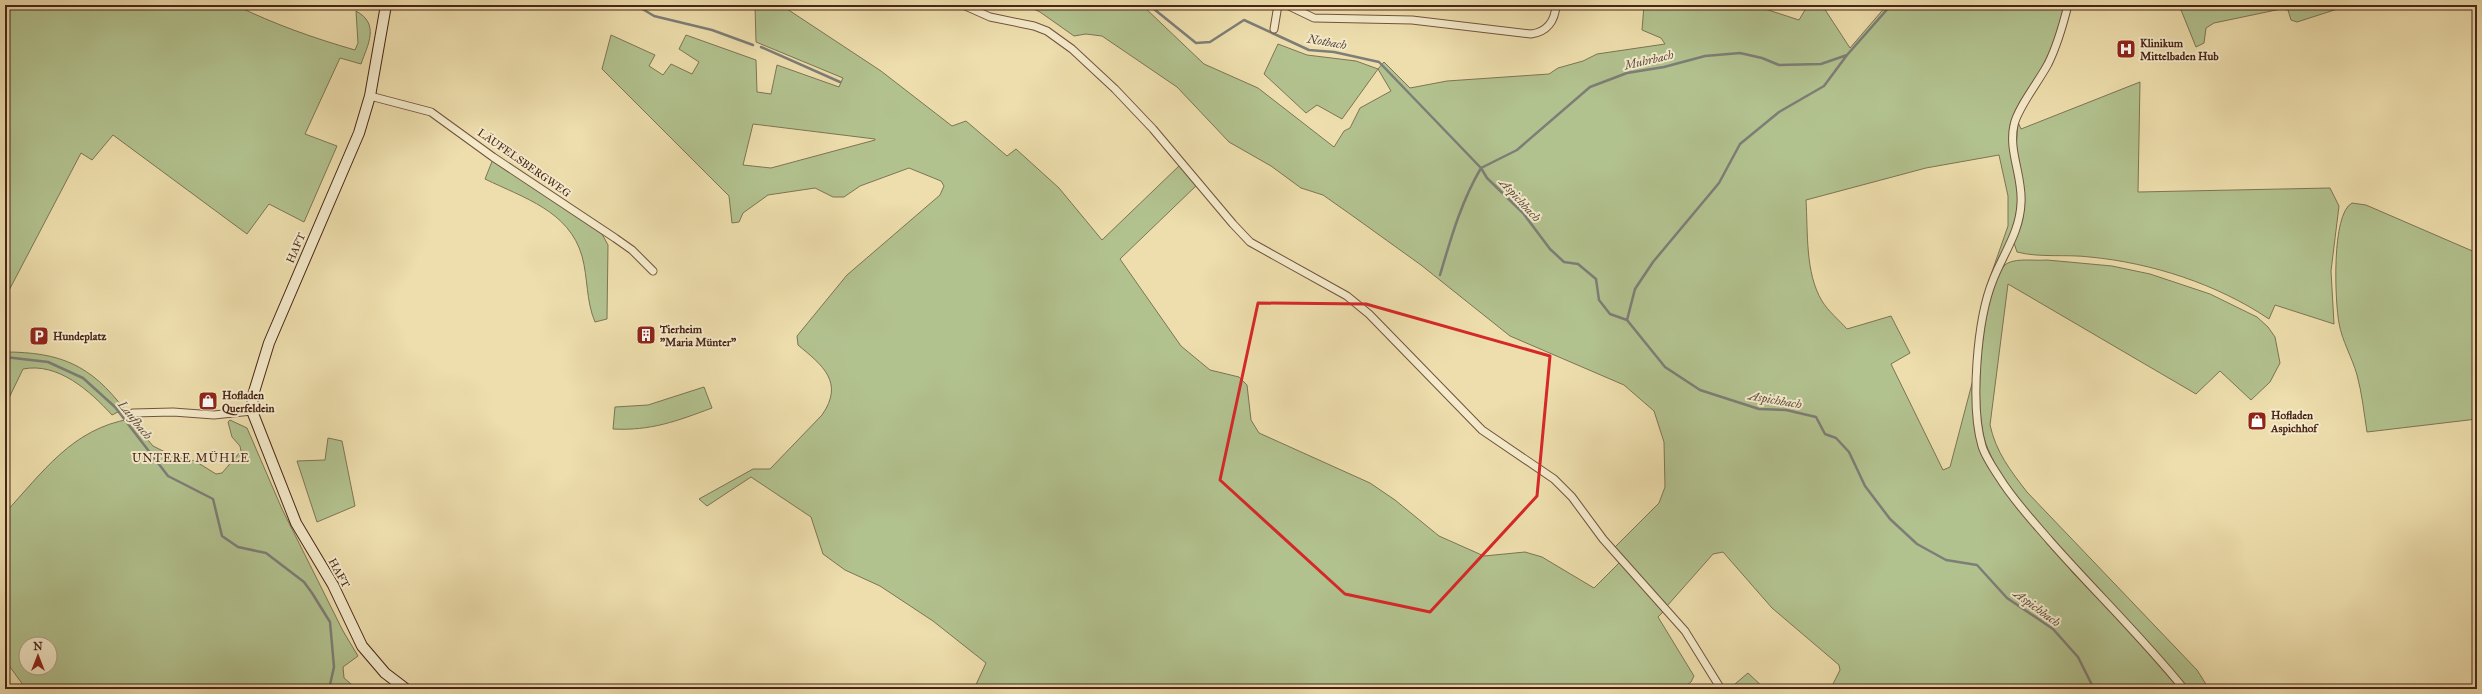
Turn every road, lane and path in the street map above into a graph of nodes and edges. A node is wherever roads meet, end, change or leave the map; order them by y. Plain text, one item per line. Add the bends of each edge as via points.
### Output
1 (386, 5) edge
2 (963, 5) edge
3 (1278, 5) edge
4 (1287, 5) edge
5 (1556, 5) edge
6 (2068, 5) edge
7 (1274, 29) dead end
8 (370, 96) junction
9 (653, 272) dead end
10 (252, 411) junction
11 (133, 413) dead end
12 (406, 689) edge
13 (1721, 689) edge
14 (2184, 689) edge

1 - 8 main road, HAFT
2 - 13 street via 990,17 1047,31 1072,49 1115,88 1153,129 1250,242 1347,296 1369,314 1482,430 1554,479 1684,631
3 - 7 street
4 - 5 street via 1314,18 1412,20 1530,34 1546,29 1553,20
6 - 14 street via 2049,62 2019,111 2014,125 2013,140 2021,203 2017,225 1985,302 1979,331 1979,431 1983,448 1999,477 2022,508 2085,580 2156,654
8 - 9 street, LÄUFELSBERGWEG via 431,112 493,157 616,238
8 - 10 main road, HAFT via 344,170 269,342 255,387
10 - 11 street via 214,415
10 - 12 main road, HAFT via 296,523 332,585 362,646 385,673

